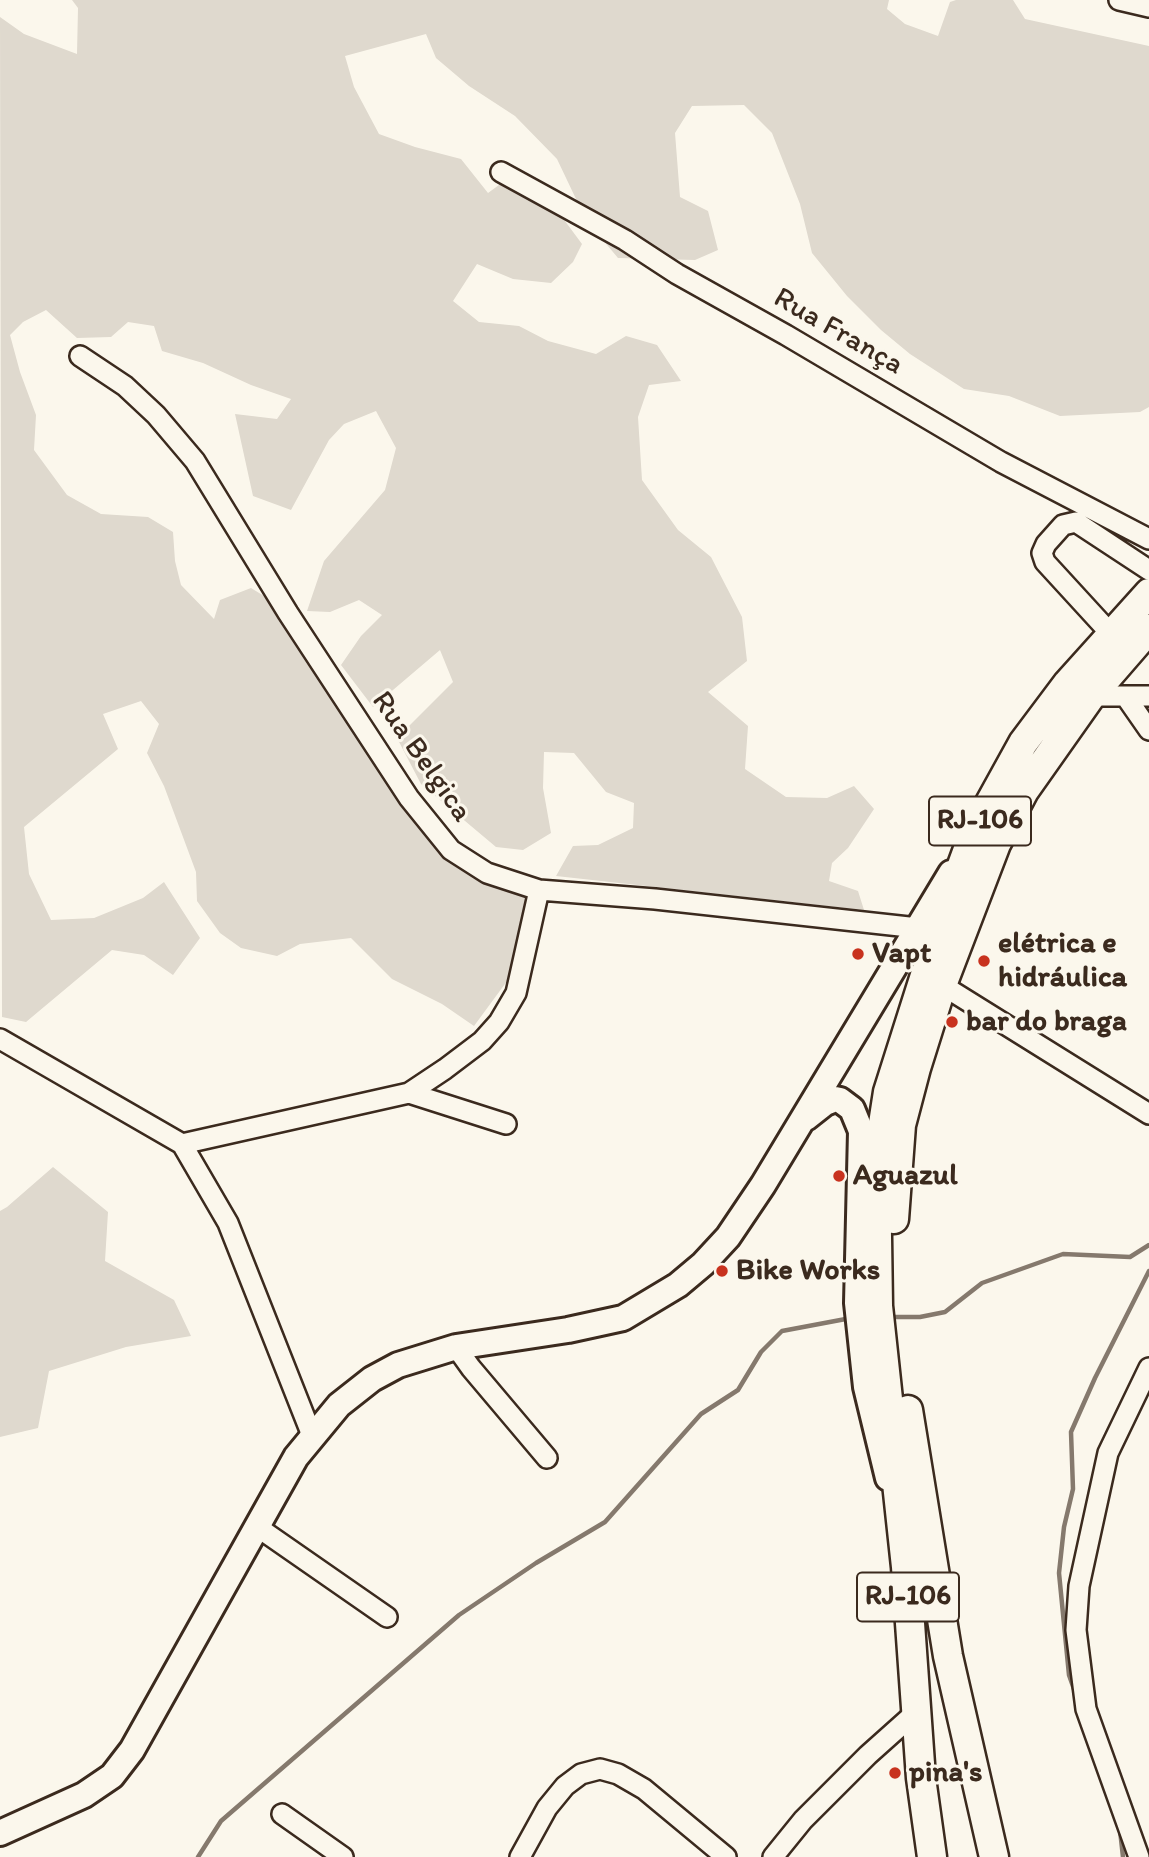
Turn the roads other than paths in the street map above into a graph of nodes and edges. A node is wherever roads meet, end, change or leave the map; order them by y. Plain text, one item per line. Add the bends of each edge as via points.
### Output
1 (1119, 0) edge
2 (1149, 7) edge
3 (501, 172) dead end
4 (80, 356) dead end
5 (1149, 539) edge
6 (1149, 570) edge
7 (1149, 593) edge
8 (1149, 629) edge
9 (1111, 634) junction
10 (1091, 696) junction
11 (1126, 696) junction
12 (1149, 696) edge
13 (1149, 730) edge
14 (975, 830) junction
15 (539, 890) junction
16 (918, 928) junction
17 (942, 985) junction
18 (0, 1039) edge
19 (409, 1093) junction
20 (1149, 1114) edge
21 (506, 1124) dead end
22 (798, 1125) junction
23 (182, 1144) junction
24 (878, 1321) junction
25 (456, 1347) junction
26 (1149, 1368) edge
27 (313, 1438) junction
28 (547, 1458) dead end
29 (256, 1526) junction
30 (387, 1618) dead end
31 (915, 1713) junction
32 (966, 1742) junction
33 (921, 1778) junction
34 (282, 1814) dead end
35 (0, 1833) edge
36 (343, 1857) edge
37 (520, 1857) edge
38 (726, 1857) edge
39 (773, 1857) edge
40 (932, 1857) edge
41 (940, 1857) edge
42 (985, 1857) edge
43 (994, 1857) edge
44 (1139, 1857) edge

1 - 2 street
3 - 5 street, Rua França via 1001,461
4 - 15 street, Rua Belgica via 125,386 195,461 288,613 434,831 451,850 487,873
6 - 9 street via 1076,522 1063,525 1046,544 1045,562
7 - 9 highway, RJ-106
8 - 10 highway, RJ-106
9 - 14 highway, RJ-106 via 1023,743
10 - 11 street
10 - 17 highway, RJ-106 via 1024,792 996,844
11 - 12 street
11 - 13 street
14 - 16 main road
14 - 24 highway, RJ-106 via 888,1092 876,1169
15 - 16 street, Rua Belgica
15 - 19 street via 516,993 499,1022 482,1041
16 - 22 main road
17 - 20 street
17 - 24 highway, RJ-106 via 901,1125
18 - 23 street
19 - 21 street
19 - 23 street
22 - 24 main road via 835,1099 846,1103 859,1123 862,1146 857,1210
22 - 25 main road via 728,1237 678,1284 623,1318
23 - 27 street via 228,1223
24 - 31 highway, RJ-106 via 901,1522
24 - 32 highway, RJ-106 via 912,1444
25 - 27 main road via 398,1365 372,1379 340,1405
25 - 28 street
26 - 44 street via 1108,1453 1079,1586 1076,1630 1086,1709
27 - 29 main road via 296,1457
29 - 30 street
29 - 35 main road via 132,1750 112,1776 84,1795
31 - 33 highway, RJ-106
31 - 39 street via 803,1820
32 - 42 highway via 965,1775
32 - 43 highway, RJ-106
33 - 40 highway, RJ-106
33 - 41 highway via 935,1821
34 - 36 street
37 - 38 street via 565,1786 581,1774 600,1769 644,1789

